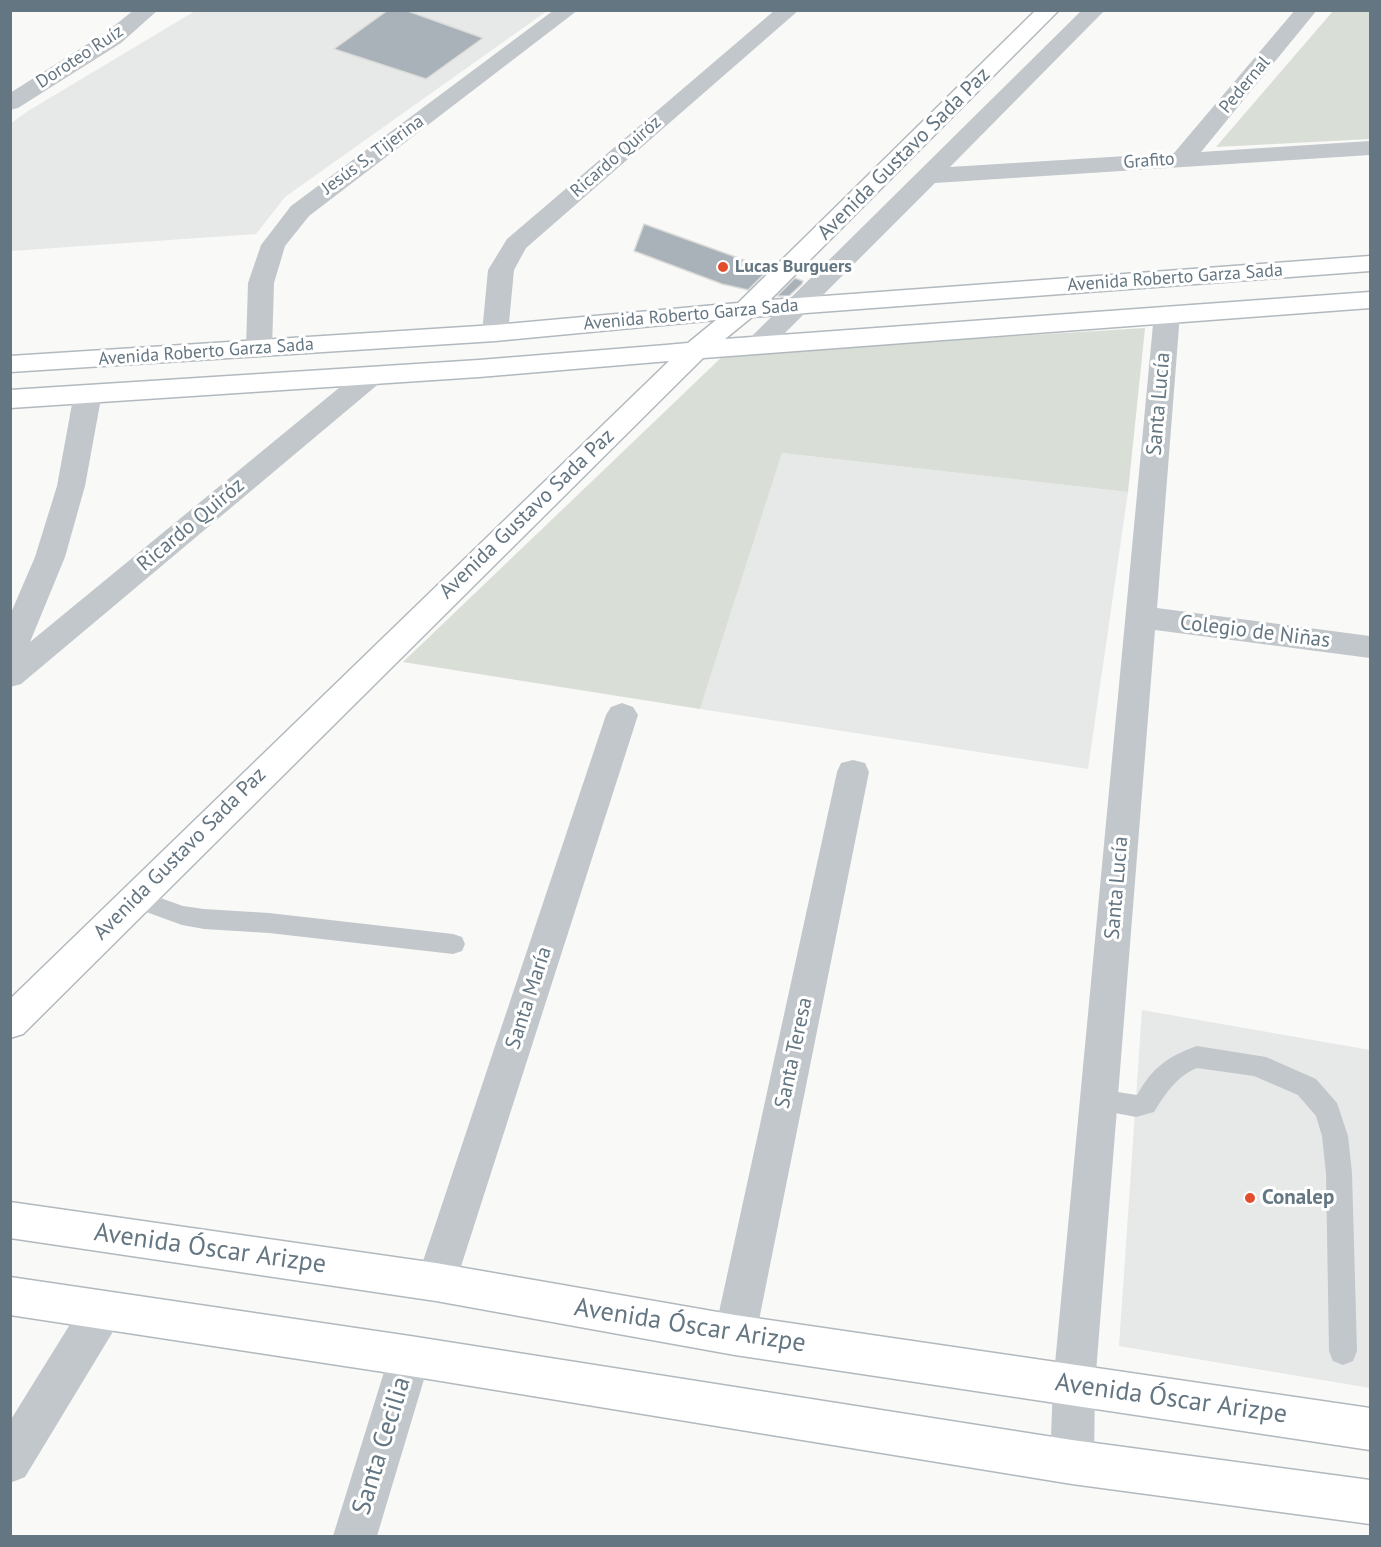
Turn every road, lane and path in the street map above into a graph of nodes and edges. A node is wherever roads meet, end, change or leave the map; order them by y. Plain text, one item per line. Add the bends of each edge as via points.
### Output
1 (148, 10) edge
2 (568, 10) edge
3 (789, 10) edge
4 (1095, 10) edge
5 (1307, 10) edge
6 (1041, 12) edge
7 (10, 103) edge
8 (1371, 148) edge
9 (1182, 159) junction
10 (927, 176) junction
11 (1371, 264) edge
12 (1371, 300) edge
13 (797, 305) junction
14 (745, 310) junction
15 (1167, 315) junction
16 (495, 333) junction
17 (759, 344) junction
18 (259, 349) junction
19 (695, 351) junction
20 (10, 364) edge
21 (372, 375) junction
22 (88, 393) junction
23 (10, 399) edge
24 (1140, 617) junction
25 (1371, 647) edge
26 (10, 653) edge
27 (10, 676) edge
28 (622, 715) dead end
29 (853, 772) dead end
30 (135, 898) junction
31 (453, 944) dead end
32 (10, 1023) edge
33 (1098, 1100) junction
34 (10, 1220) edge
35 (436, 1282) junction
36 (10, 1296) edge
37 (102, 1311) junction
38 (735, 1335) junction
39 (1343, 1351) dead end
40 (410, 1356) junction
41 (1074, 1384) junction
42 (1371, 1429) edge
43 (10, 1462) edge
44 (1072, 1462) junction
45 (1371, 1502) edge
46 (355, 1536) edge

1 - 7 street, Doroteo Ruíz via 112,38
2 - 18 street, Jesús S. Tijerina via 300,211 273,245 261,283
3 - 16 street, Ricardo Quiróz via 516,244 501,270
4 - 10 street, Avenida Gustavo Sada Paz
5 - 9 street, Pedernal
6 - 14 street, Avenida Gustavo Sada Paz
8 - 9 street, Grafito
9 - 10 street, Grafito
10 - 13 street, Avenida Gustavo Sada Paz
11 - 13 street, Avenida Roberto Garza Sada
12 - 15 street, Avenida Roberto Garza Sada
13 - 14 street, Avenida Roberto Garza Sada
13 - 17 street, Avenida Gustavo Sada Paz
14 - 16 street, Avenida Roberto Garza Sada
14 - 19 street, Avenida Gustavo Sada Paz
15 - 17 street, Avenida Roberto Garza Sada
15 - 24 street, Santa Lucía
16 - 18 street, Avenida Roberto Garza Sada
17 - 19 street, Avenida Roberto Garza Sada
18 - 20 street, Avenida Roberto Garza Sada
19 - 21 street, Avenida Roberto Garza Sada
19 - 30 street, Avenida Gustavo Sada Paz
21 - 22 street, Avenida Roberto Garza Sada
21 - 27 street, Ricardo Quiróz
22 - 23 street, Avenida Roberto Garza Sada
22 - 26 street via 68,496 50,557
24 - 25 street, Colegio de Niñas
24 - 33 street, Santa Lucía
28 - 35 street, Santa María
29 - 38 street, Santa Teresa
30 - 31 lane via 204,919
30 - 32 street, Avenida Gustavo Sada Paz
33 - 39 lane via 1145,1104 1158,1082 1181,1063 1197,1057 1257,1065 1307,1087 1328,1111 1335,1136
33 - 41 street, Santa Lucía
34 - 35 street, Avenida Óscar Arizpe
35 - 38 street, Avenida Óscar Arizpe
36 - 37 street
37 - 40 street
37 - 43 street
38 - 41 street, Avenida Óscar Arizpe
40 - 44 street
40 - 46 street, Santa Cecilia
41 - 42 street, Avenida Óscar Arizpe
41 - 44 street, Santa Lucía
44 - 45 street

